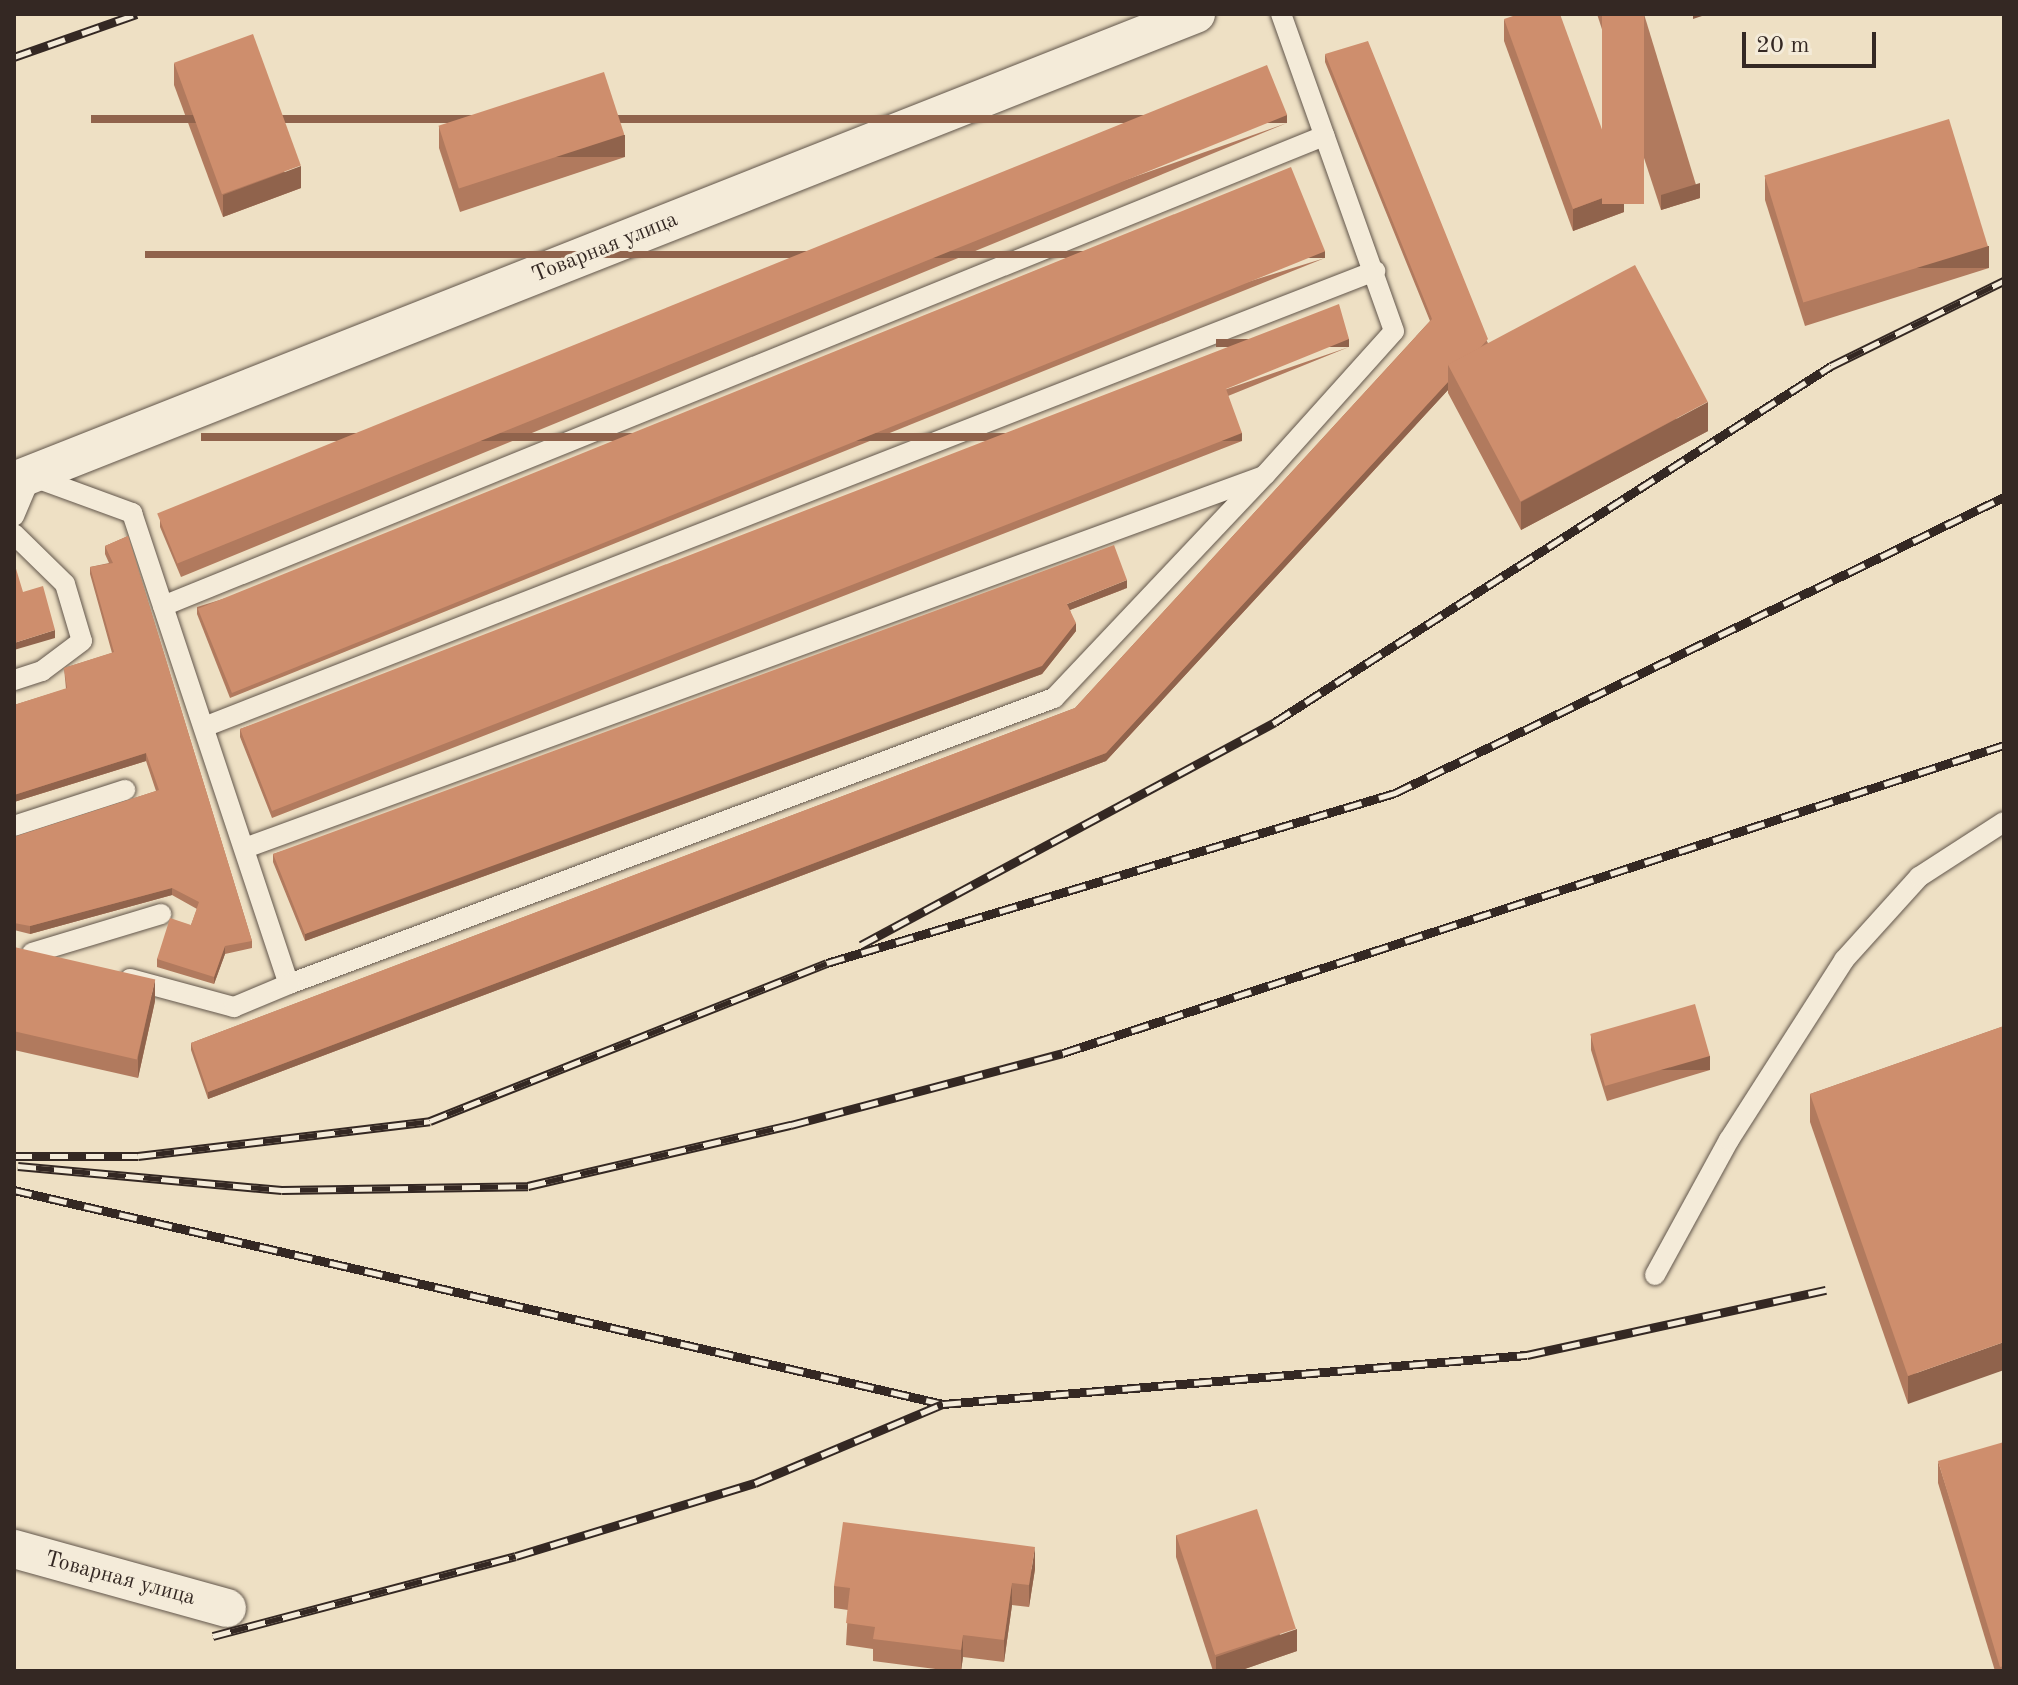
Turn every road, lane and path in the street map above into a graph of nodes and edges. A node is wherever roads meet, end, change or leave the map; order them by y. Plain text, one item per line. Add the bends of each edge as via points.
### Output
1 (1196, 14) edge
2 (1281, 14) edge
3 (1324, 136) junction
4 (1375, 271) junction
5 (1265, 475) junction
6 (22, 478) edge
7 (14, 516) edge
8 (14, 534) edge
9 (163, 606) junction
10 (14, 680) edge
11 (204, 727) junction
12 (125, 790) dead end
13 (2004, 822) edge
14 (14, 826) edge
15 (245, 848) junction
16 (161, 914) dead end
17 (23, 950) edge
18 (76, 965) edge
19 (104, 972) edge
20 (289, 984) junction
21 (1655, 1275) dead end
22 (14, 1549) edge
23 (227, 1608) dead end

1 - 6 street, Товарная улица
2 - 3 lane
3 - 4 lane
3 - 9 lane
4 - 5 lane via 1394,331
4 - 11 lane
5 - 15 lane
5 - 20 lane via 1054,698
6 - 7 lane
6 - 9 lane via 132,513
8 - 10 lane via 65,584 82,641 42,671
9 - 11 lane
11 - 15 lane
12 - 14 lane
13 - 21 lane via 1919,877 1844,960 1729,1140
15 - 20 lane
16 - 17 lane
17 - 18 lane
19 - 20 lane via 234,1007
22 - 23 street, Товарная улица

